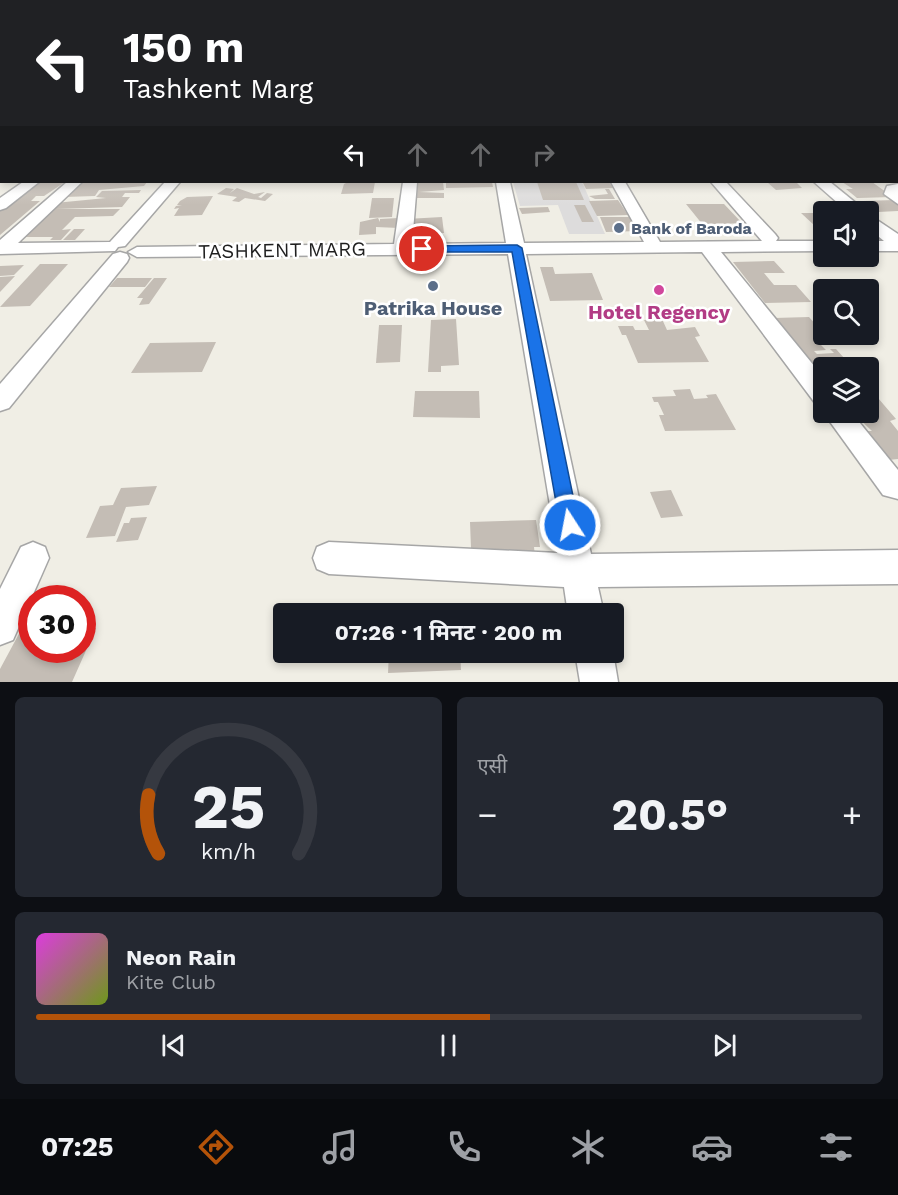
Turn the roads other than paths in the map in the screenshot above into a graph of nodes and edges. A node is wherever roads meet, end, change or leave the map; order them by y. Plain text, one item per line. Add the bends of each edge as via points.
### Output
1 (31, 183) edge
2 (74, 183) edge
3 (172, 183) edge
4 (186, 183) edge
5 (410, 183) edge
6 (503, 183) edge
7 (619, 183) edge
8 (719, 183) edge
9 (822, 183) edge
10 (898, 189) edge
11 (898, 199) edge
12 (845, 201) edge
13 (0, 205) edge
14 (879, 227) edge
15 (813, 237) edge
16 (769, 238) junction
17 (879, 238) edge
18 (896, 240) edge
19 (652, 241) junction
20 (403, 244) junction
21 (879, 244) edge
22 (516, 245) junction
23 (813, 246) edge
24 (708, 248) junction
25 (123, 249) junction
26 (0, 251) edge
27 (0, 378) edge
28 (813, 382) edge
29 (0, 400) edge
30 (844, 423) edge
31 (898, 486) edge
32 (33, 558) dead end
33 (329, 558) dead end
34 (898, 567) edge
35 (578, 571) junction
36 (584, 603) edge
37 (0, 627) edge
38 (596, 663) edge
39 (599, 682) edge

1 - 13 street
2 - 26 street
3 - 25 street
4 - 25 street
5 - 20 street
6 - 22 street
7 - 19 street
8 - 16 street
9 - 12 street
10 - 11 street via 892,189 892,194
14 - 18 street
15 - 16 street, TASHKENT MARG
16 - 19 street, TASHKENT MARG
17 - 18 street
18 - 21 street
19 - 22 street, TASHKENT MARG
20 - 22 street, TASHKENT MARG
20 - 25 street, TASHKENT MARG
22 - 24 street, TASHKENT MARG
22 - 25 street, TASHKENT MARG
22 - 35 street
23 - 24 street, TASHKENT MARG
24 - 28 street
25 - 26 street, TASHKENT MARG
25 - 27 street
25 - 29 street
30 - 31 street via 893,486
32 - 37 street
33 - 35 street
34 - 35 street
35 - 36 street
38 - 39 street

